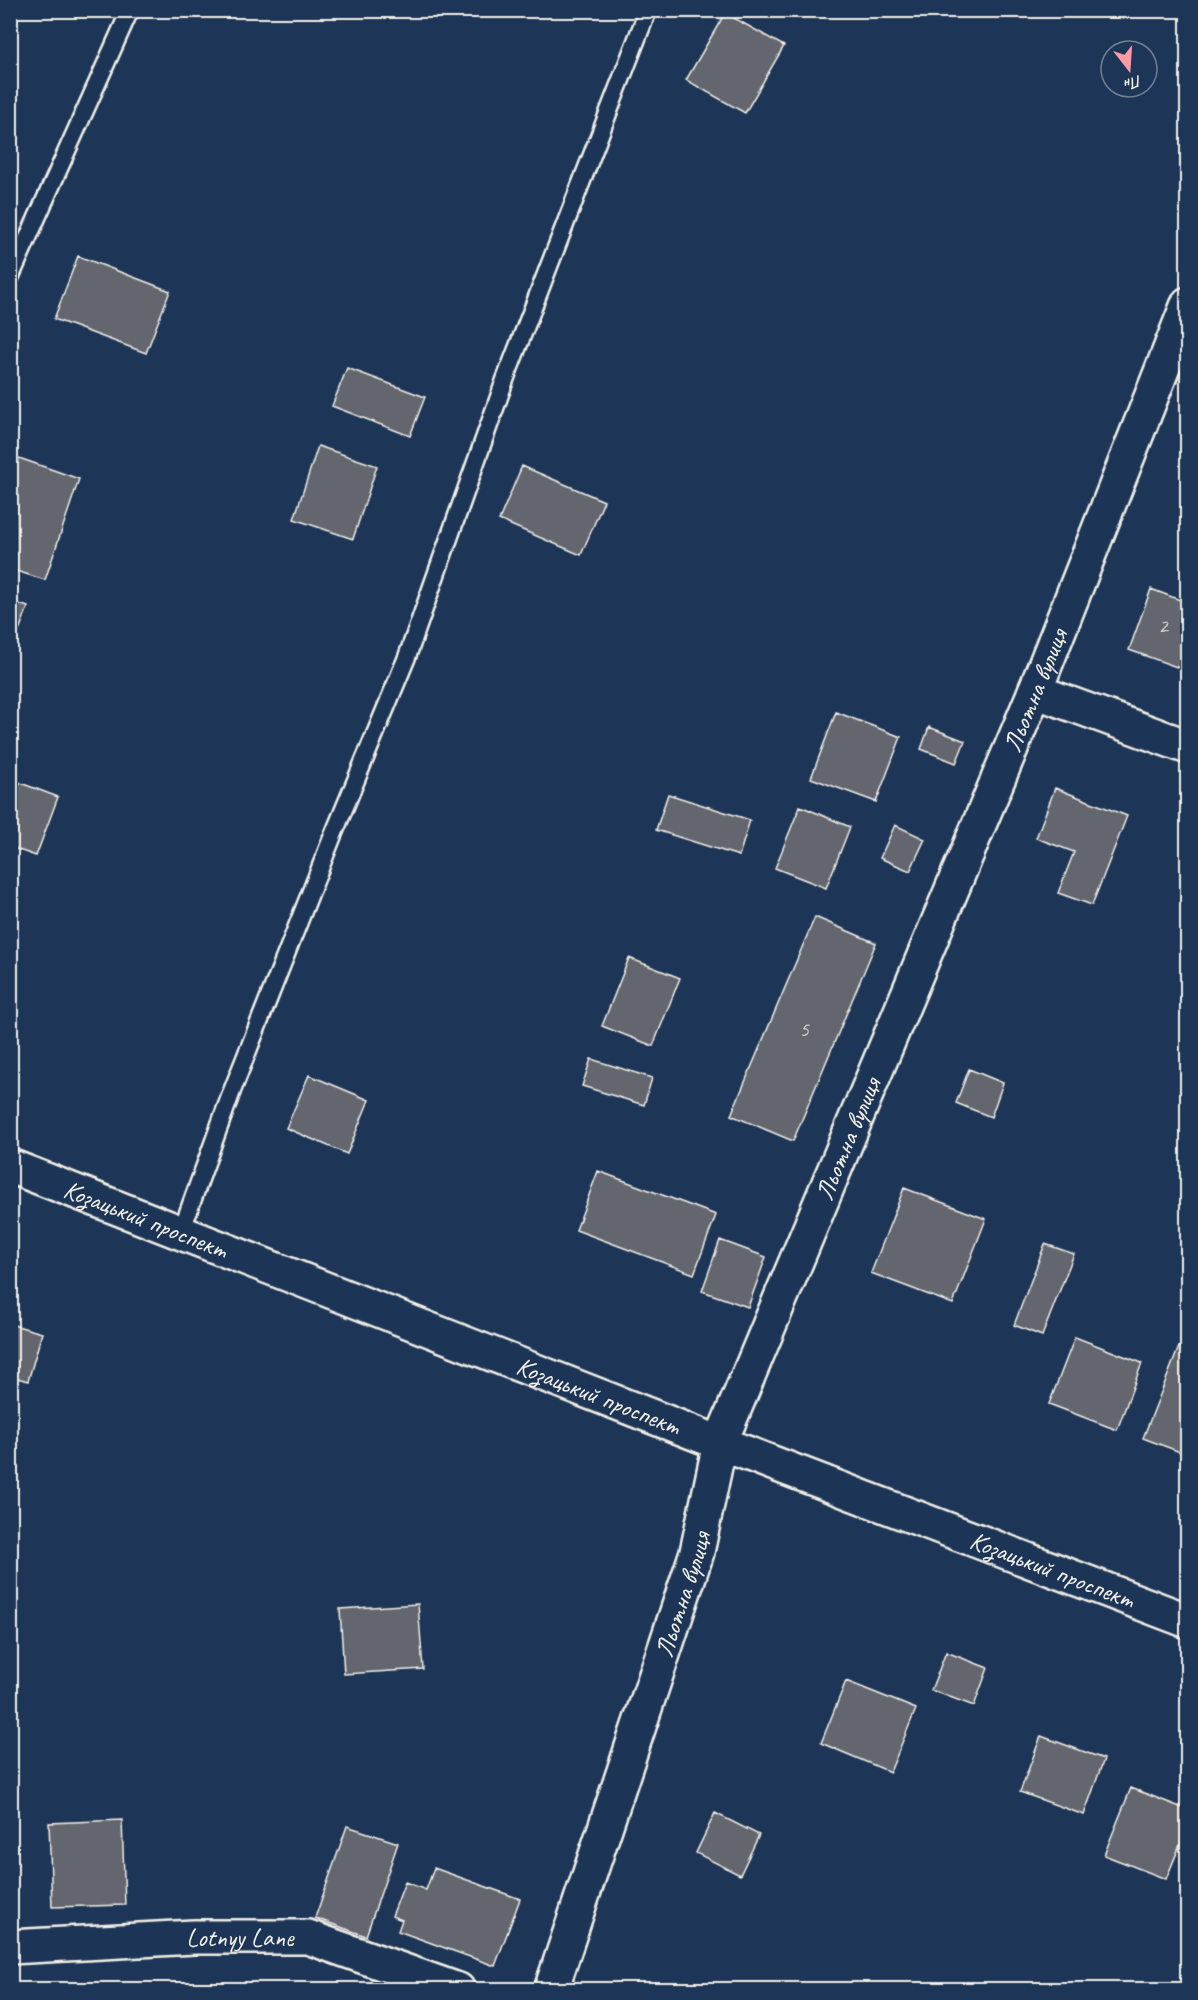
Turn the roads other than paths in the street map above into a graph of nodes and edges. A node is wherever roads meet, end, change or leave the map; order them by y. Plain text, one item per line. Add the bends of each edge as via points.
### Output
1 (130, 10) edge
2 (648, 10) edge
3 (10, 278) edge
4 (1188, 304) edge
5 (1035, 691) junction
6 (1188, 747) edge
7 (10, 1166) edge
8 (181, 1232) junction
9 (720, 1443) junction
10 (1188, 1621) edge
11 (10, 1947) edge
12 (458, 1989) edge
13 (551, 1989) edge

1 - 3 lane
2 - 8 lane via 505,380 407,657 241,1069
4 - 5 street, Льотна вулиця
5 - 6 street
5 - 9 street, Льотна вулиця
7 - 8 street, Козацький проспект
8 - 9 street, Козацький проспект
9 - 10 street, Козацький проспект
9 - 13 street, Льотна вулиця via 697,1552
11 - 12 street, Lotnyy Lane via 194,1937 308,1937

